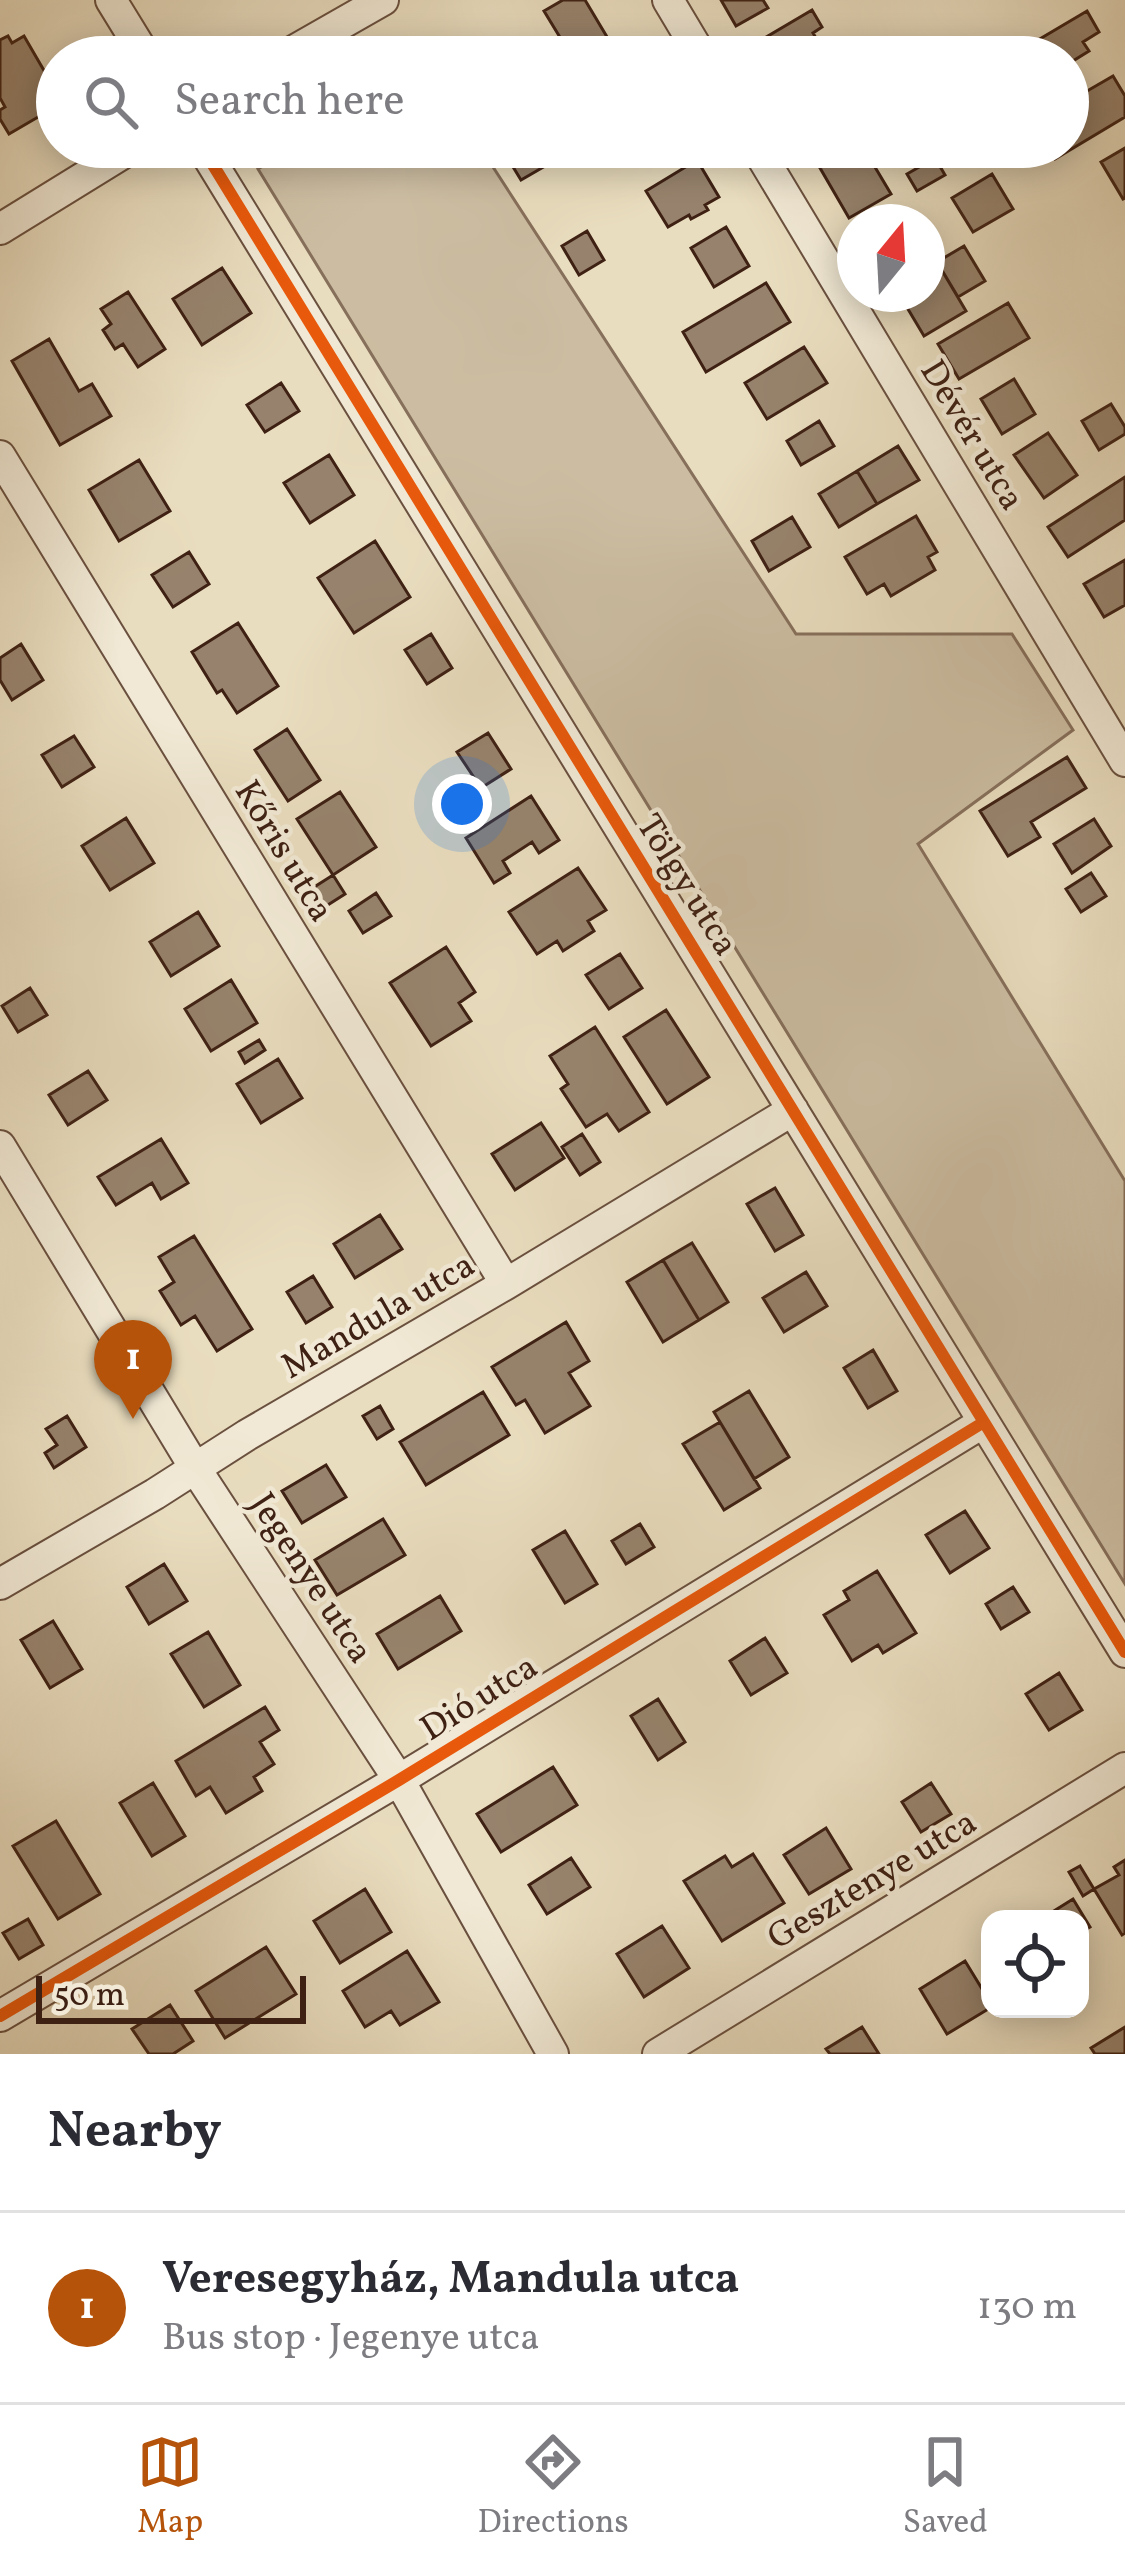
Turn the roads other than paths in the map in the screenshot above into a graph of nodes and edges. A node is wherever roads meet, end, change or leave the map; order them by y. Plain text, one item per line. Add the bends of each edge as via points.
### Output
1 (111, 0) edge
2 (383, 0) edge
3 (668, 0) edge
4 (133, 36) edge
5 (320, 36) edge
6 (690, 36) edge
7 (99, 168) edge
8 (215, 168) edge
9 (770, 168) edge
10 (0, 229) edge
11 (0, 456) edge
12 (1125, 761) edge
13 (793, 1110) junction
14 (0, 1146) edge
15 (506, 1284) junction
16 (984, 1422) junction
17 (195, 1468) junction
18 (0, 1584) edge
19 (1125, 1652) edge
20 (1125, 1768) edge
21 (398, 1780) junction
22 (0, 2016) edge
23 (553, 2054) edge
24 (658, 2054) edge

1 - 4 street
2 - 5 street
3 - 6 street
7 - 10 street
8 - 13 street, Tölgy utca
9 - 12 street, Dévér utca
11 - 15 street, Kőris utca
13 - 15 street, Mandula utca
13 - 16 street, Tölgy utca
14 - 17 street, Jegenye utca
15 - 17 street, Mandula utca
16 - 19 street, Tölgy utca
16 - 21 street, Dió utca
17 - 18 street, Mandula utca
17 - 21 street, Jegenye utca
20 - 24 street, Gesztenye utca
21 - 22 street, Dió utca
21 - 23 street, Jegenye utca

